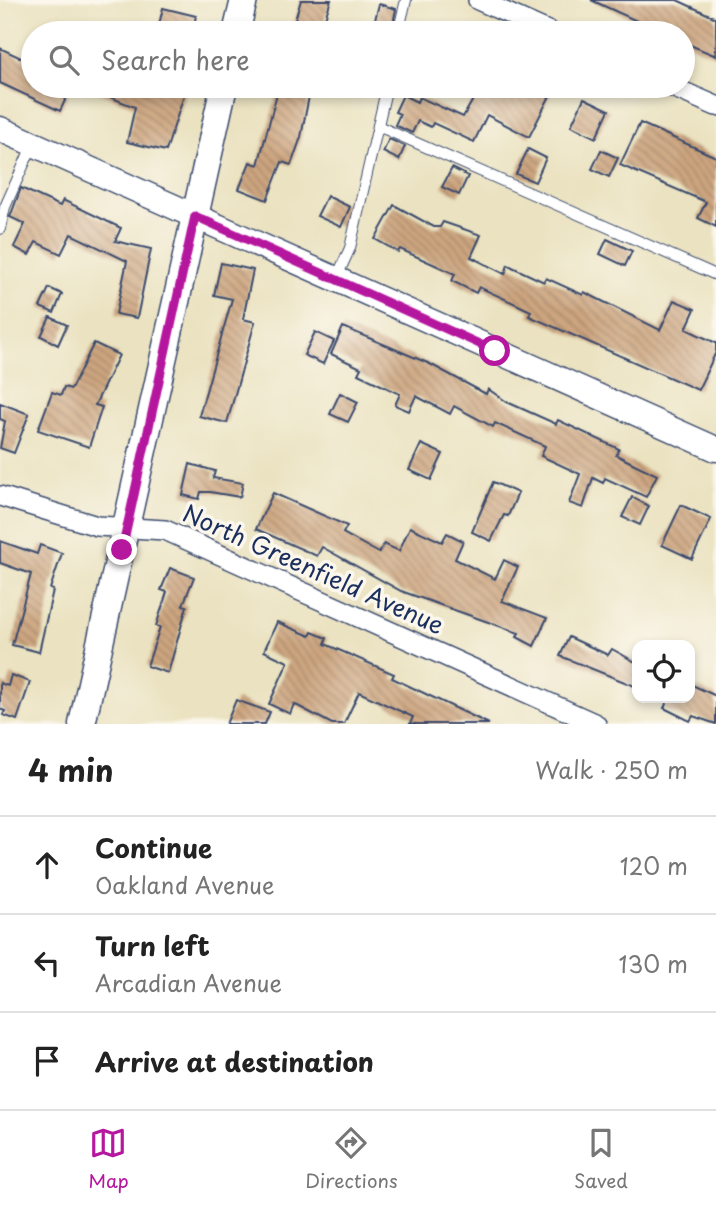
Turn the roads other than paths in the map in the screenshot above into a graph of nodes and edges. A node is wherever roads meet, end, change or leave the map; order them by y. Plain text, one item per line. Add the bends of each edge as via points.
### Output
1 (244, 0) edge
2 (406, 0) edge
3 (478, 0) edge
4 (239, 21) edge
5 (401, 21) edge
6 (525, 21) edge
7 (695, 97) edge
8 (221, 98) edge
9 (384, 98) edge
10 (716, 106) edge
11 (378, 126) junction
12 (0, 129) edge
13 (33, 144) junction
14 (195, 216) junction
15 (0, 229) edge
16 (716, 275) edge
17 (336, 279) junction
18 (716, 449) edge
19 (0, 496) edge
20 (128, 528) junction
21 (82, 724) edge
22 (596, 724) edge

1 - 4 main road
2 - 5 lane
3 - 6 street
7 - 10 street
8 - 14 main road
9 - 11 lane
11 - 16 lane
11 - 17 lane via 350,248
12 - 13 street
13 - 14 street
13 - 15 lane
14 - 17 street
14 - 20 main road
17 - 18 street
19 - 20 street, North Greenfield Avenue via 97,526
20 - 21 main road
20 - 22 street, North Greenfield Avenue via 165,530

